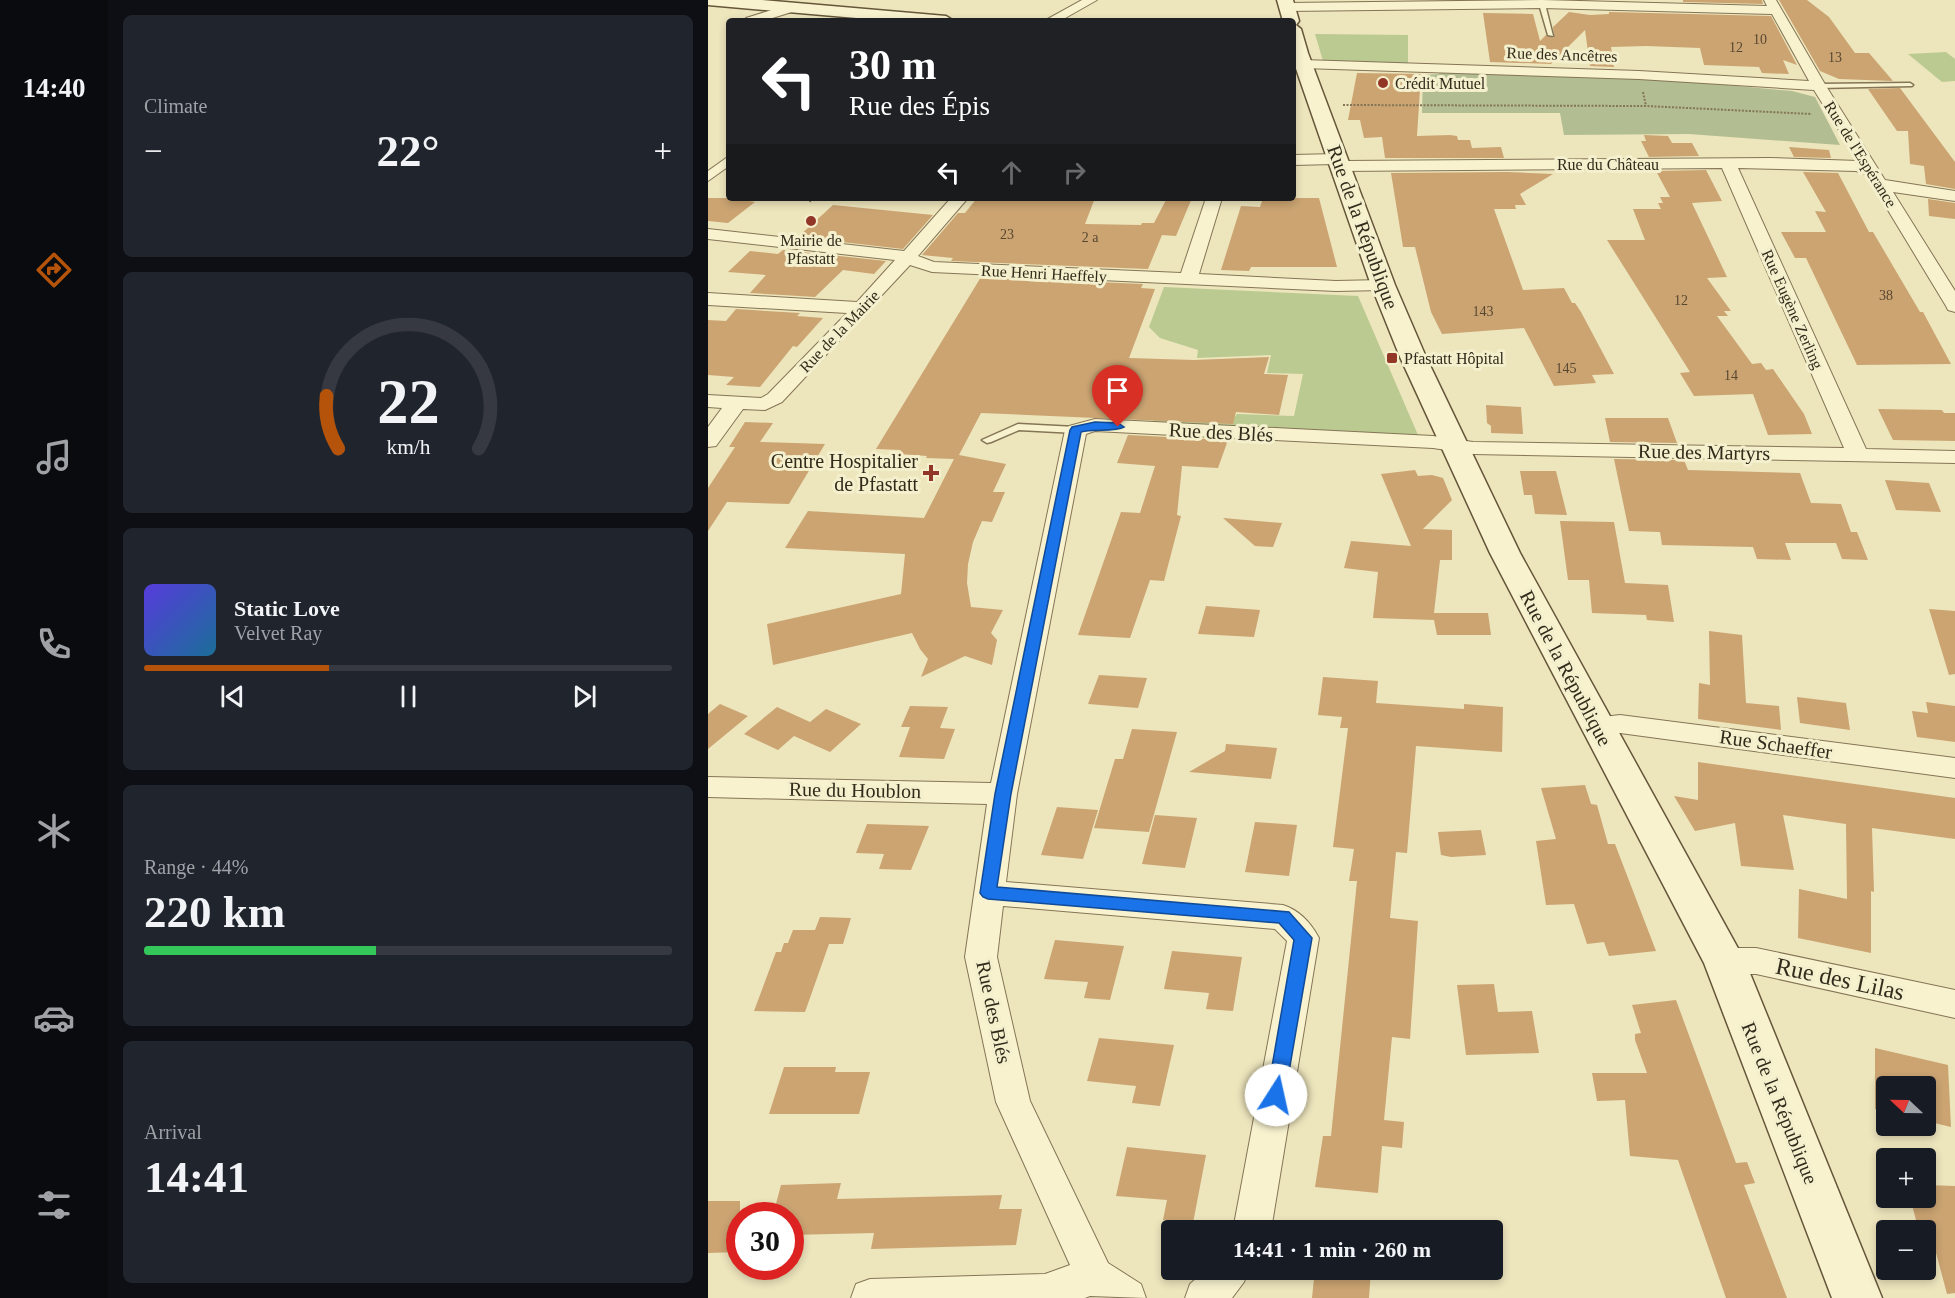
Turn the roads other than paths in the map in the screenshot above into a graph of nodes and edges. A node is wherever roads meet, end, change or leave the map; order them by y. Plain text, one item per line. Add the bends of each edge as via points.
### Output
1 (708, 0) edge
2 (1091, 0) edge
3 (1541, 2) edge
4 (1773, 5) edge
5 (708, 6) edge
6 (794, 7) junction
7 (1288, 9) edge
8 (738, 18) edge
9 (759, 18) edge
10 (913, 18) edge
11 (1056, 18) edge
12 (1551, 35) dead end
13 (1297, 58) edge
14 (1910, 85) dead end
15 (1820, 87) junction
16 (1296, 160) edge
17 (726, 162) edge
18 (1339, 163) junction
19 (1728, 164) junction
20 (708, 177) edge
21 (1878, 178) junction
22 (1955, 196) edge
23 (957, 201) edge
24 (1213, 201) edge
25 (708, 234) edge
26 (907, 258) junction
27 (1188, 280) junction
28 (1383, 285) junction
29 (708, 299) edge
30 (1955, 306) edge
31 (862, 308) junction
32 (708, 401) edge
33 (736, 403) junction
34 (1076, 430) junction
35 (987, 440) dead end
36 (708, 441) edge
37 (1454, 445) junction
38 (1858, 455) junction
39 (1955, 457) edge
40 (1596, 726) junction
41 (1955, 768) edge
42 (708, 787) edge
43 (1003, 794) junction
44 (988, 893) junction
45 (1724, 961) junction
46 (1955, 1004) edge
47 (1254, 1220) edge
48 (1094, 1276) junction
49 (1222, 1280) edge
50 (870, 1298) edge
51 (1127, 1298) edge
52 (1204, 1298) edge
53 (1857, 1298) edge

1 - 6 main road
2 - 11 street
3 - 4 street
3 - 7 street
3 - 12 lane
4 - 15 street, Rue de l'Espérance
5 - 8 main road
6 - 9 street
6 - 10 main road
13 - 15 street, Rue des Ancêtres
13 - 18 main road, Rue de la République
14 - 15 lane
15 - 21 street, Rue de l'Espérance
16 - 18 street, Rue du Château
17 - 20 street
18 - 19 street, Rue du Château
18 - 28 main road, Rue de la République
19 - 21 street, Rue du Château via 1858,166
19 - 38 street, Rue Eugène Zerling
21 - 22 street, Rue du Château via 1900,189
21 - 30 street, Rue de l'Espérance
23 - 26 street, Rue de la Mairie
24 - 27 street
25 - 26 street, Rue Henri Haeffely
26 - 27 street, Rue Henri Haeffely via 932,267
26 - 31 street, Rue de la Mairie
27 - 28 street, Rue Henri Haeffely
28 - 37 main road, Rue de la République
29 - 31 street
31 - 33 street, Rue de la Mairie via 775,398 765,404
32 - 33 street, Rue de la Mairie
33 - 36 street
34 - 35 lane via 1018,427
34 - 37 street, Rue des Blés via 1107,426
34 - 43 street, Rue des Blés
37 - 38 street, Rue des Martyrs
37 - 40 main road, Rue de la République via 1505,553
38 - 39 street, Rue des Martyrs
40 - 41 street, Rue Schaeffer via 1620,724
40 - 45 main road, Rue de la République
42 - 43 street, Rue du Houblon
43 - 44 street, Rue des Blés
44 - 47 street via 1283,917 1303,938
44 - 48 street, Rue des Blés via 981,957 1013,1102
45 - 46 street, Rue des Lilas via 1756,960
45 - 53 main road, Rue de la République
48 - 50 street via 1045,1293
48 - 51 street
49 - 52 street

